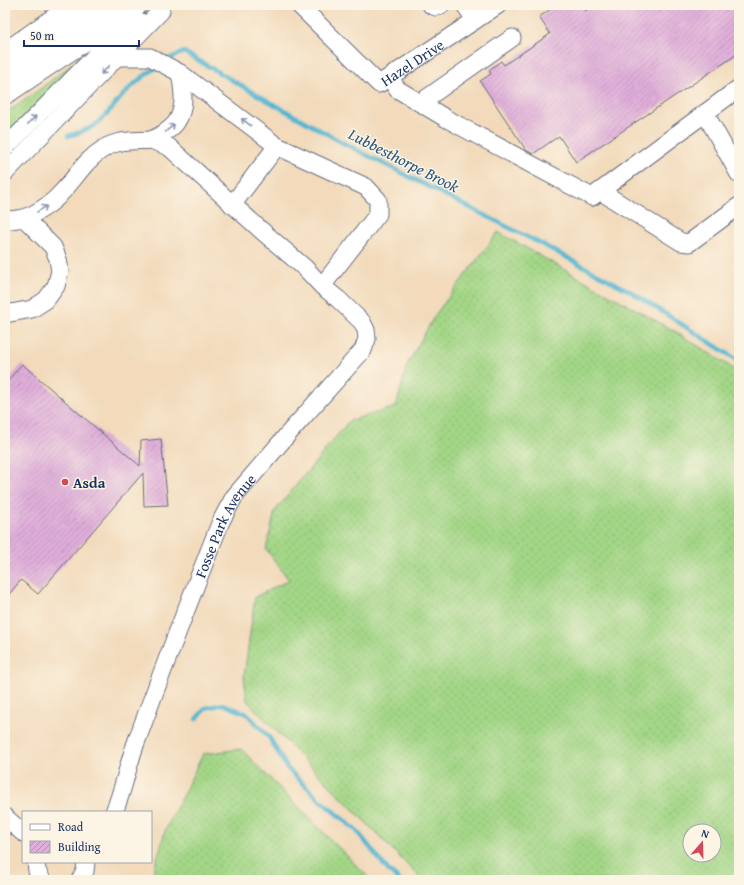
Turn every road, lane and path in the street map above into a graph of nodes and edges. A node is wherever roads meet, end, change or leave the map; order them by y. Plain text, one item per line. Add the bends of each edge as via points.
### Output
1 (71, 5) edge
2 (102, 5) edge
3 (136, 5) edge
4 (299, 5) edge
5 (431, 5) edge
6 (441, 5) edge
7 (465, 5) edge
8 (498, 5) edge
9 (165, 8) edge
10 (475, 20) junction
11 (512, 38) dead end
12 (5, 51) edge
13 (118, 57) junction
14 (5, 70) edge
15 (180, 74) junction
16 (390, 77) junction
17 (739, 88) edge
18 (5, 93) edge
19 (420, 103) junction
20 (65, 111) junction
21 (705, 113) junction
22 (151, 140) junction
23 (277, 146) junction
24 (5, 148) edge
25 (5, 173) edge
26 (739, 174) edge
27 (5, 185) edge
28 (600, 191) junction
29 (232, 205) junction
30 (739, 206) edge
31 (24, 218) junction
32 (5, 220) edge
33 (322, 286) junction
34 (5, 314) edge
35 (114, 811) edge
36 (5, 817) edge
37 (22, 832) edge
38 (36, 863) edge
39 (86, 863) edge
40 (42, 880) edge
41 (80, 880) edge

1 - 12 street
2 - 14 main road
3 - 18 main road
4 - 16 street, Hazel Drive via 379,84
5 - 6 street
7 - 10 street
8 - 10 street, Hazel Drive
9 - 13 street
24 -> 9 street via 102,50 135,25
10 - 16 street, Hazel Drive
11 - 19 street
13 - 15 street via 150,57
13 -> 20 street
22 -> 15 street via 169,130 182,112
23 -> 15 street
16 - 19 street via 397,89
17 - 21 street
19 - 28 street via 592,197
20 - 25 street
20 - 27 street via 53,133
21 - 26 street
21 - 28 street
22 - 29 street, Fosse Park Avenue via 168,147
31 -> 22 street via 43,209 104,148 127,141
23 - 29 street
23 - 33 street via 366,187 378,200 378,214
28 - 30 street via 681,242 689,243
29 - 33 street, Fosse Park Avenue via 305,268
31 - 32 street
31 - 34 street via 53,247 60,271 56,286 46,300 32,309
33 - 35 street, Fosse Park Avenue via 362,322 367,339 363,350 234,497 221,521 132,751
36 - 37 street
38 - 40 street
39 - 41 street

